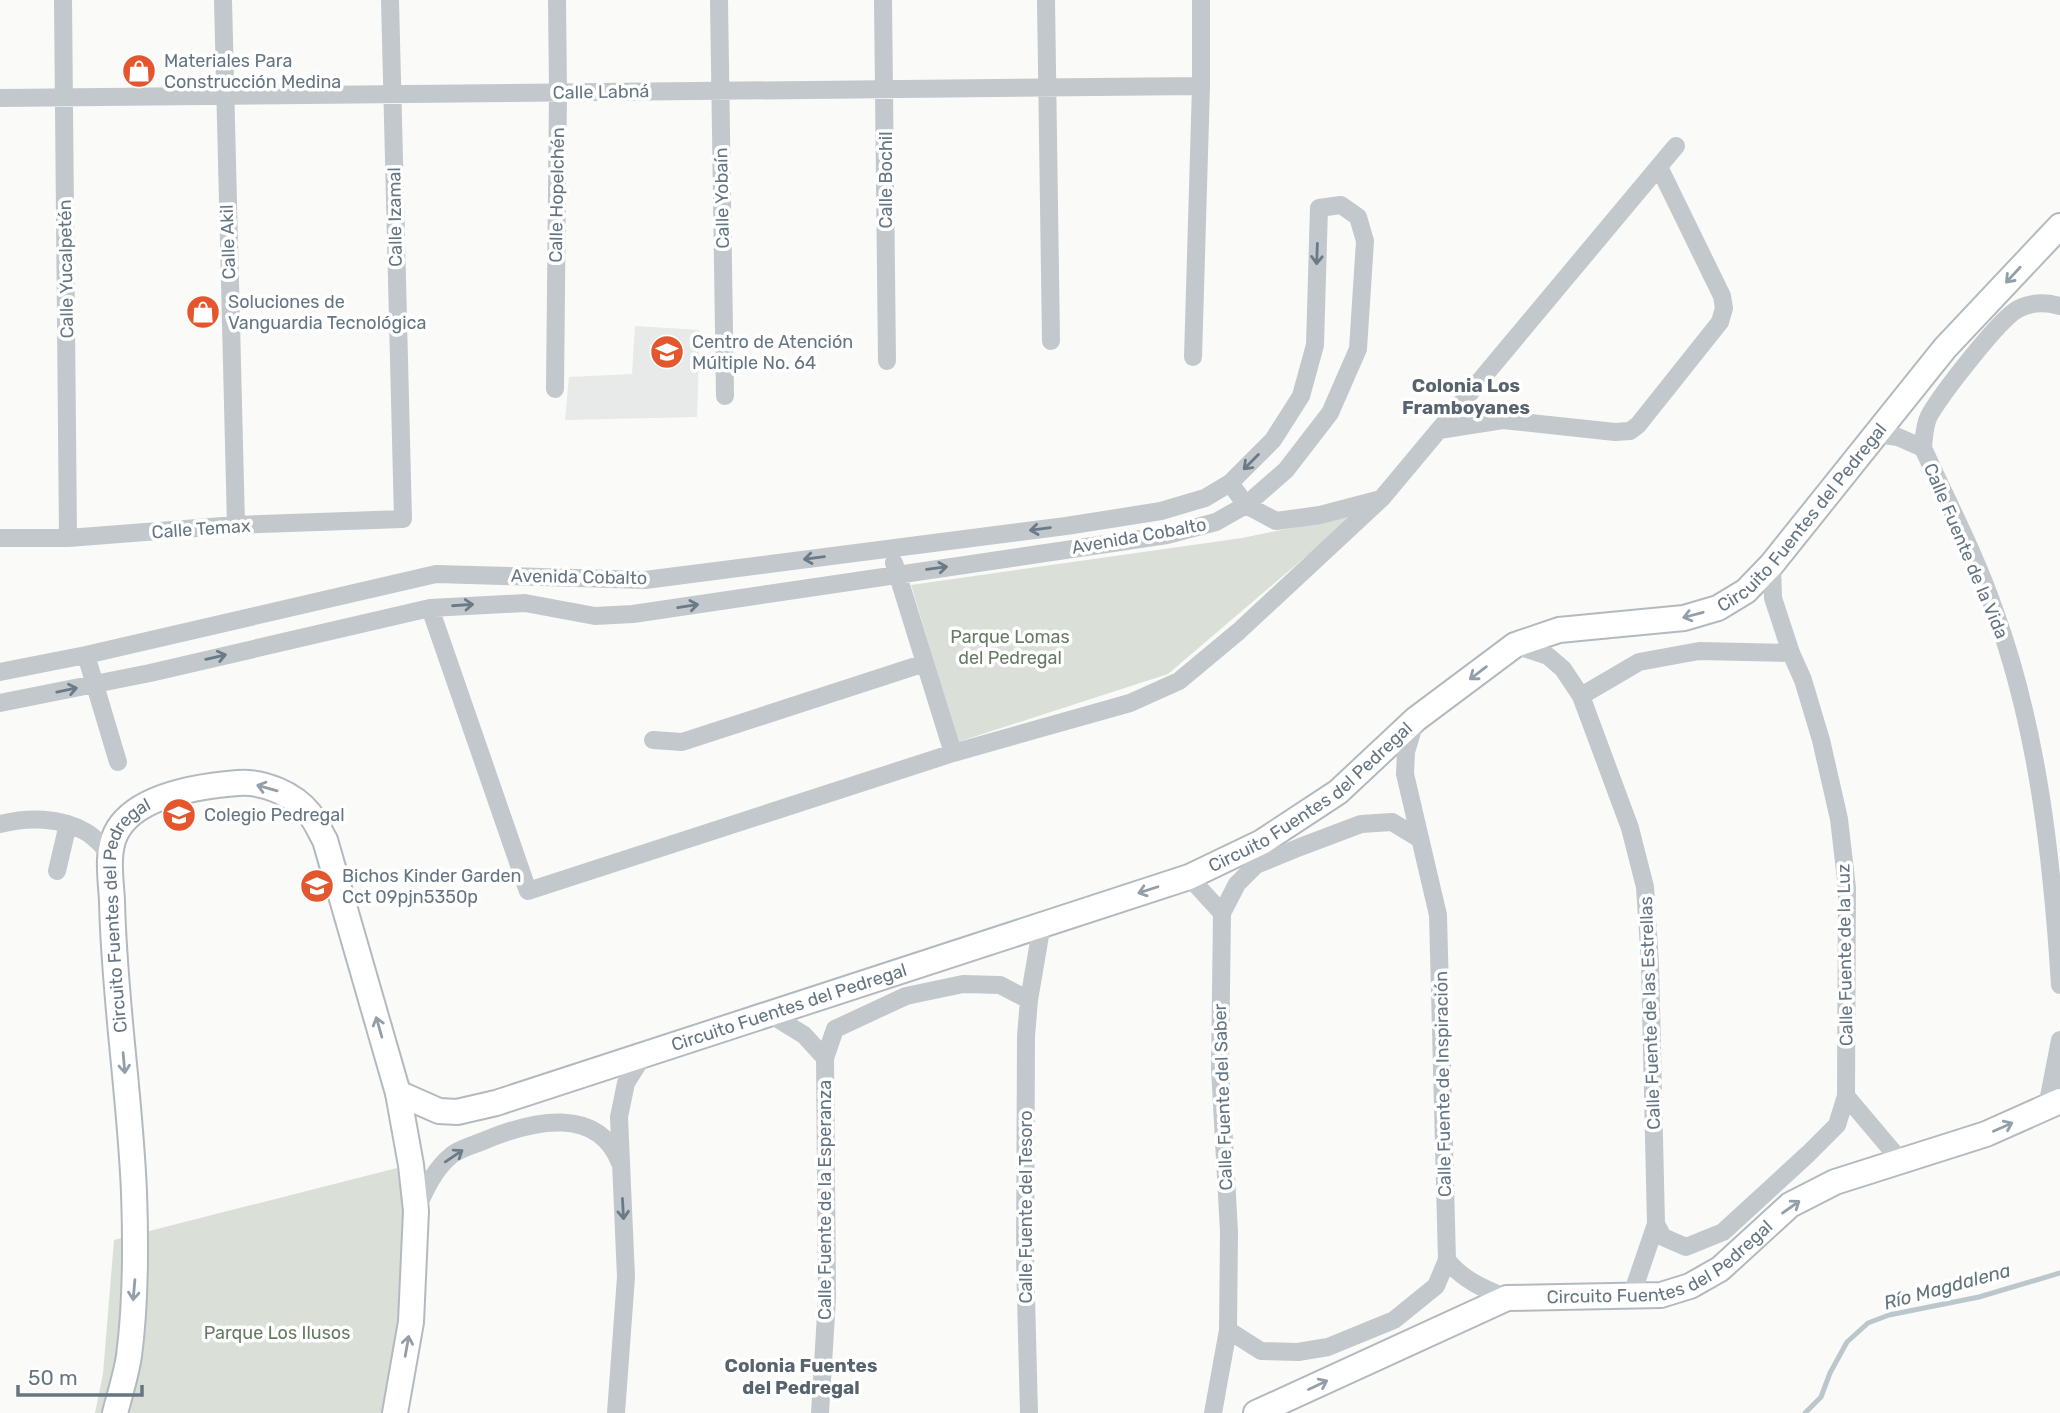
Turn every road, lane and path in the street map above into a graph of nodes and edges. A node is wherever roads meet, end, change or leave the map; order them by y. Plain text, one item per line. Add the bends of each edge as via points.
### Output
1 (63, 0) edge
2 (223, 0) edge
3 (390, 0) edge
4 (556, 0) edge
5 (719, 0) edge
6 (883, 0) edge
7 (1046, 0) edge
8 (1200, 0) edge
9 (1201, 86) junction
10 (1047, 87) junction
11 (885, 89) junction
12 (721, 91) junction
13 (558, 92) junction
14 (392, 94) junction
15 (224, 96) junction
16 (64, 97) junction
17 (0, 98) edge
18 (1676, 146) dead end
19 (1659, 167) junction
20 (2060, 226) edge
21 (2060, 306) edge
22 (1051, 341) dead end
23 (1193, 358) dead end
24 (887, 361) dead end
25 (555, 389) dead end
26 (725, 396) dead end
27 (1439, 430) junction
28 (1876, 434) junction
29 (1923, 448) junction
30 (1230, 484) junction
31 (1382, 498) junction
32 (1247, 505) junction
33 (403, 519) joint
34 (236, 525) junction
35 (68, 537) junction
36 (0, 538) edge
37 (892, 548) junction
38 (1772, 564) junction
39 (897, 574) junction
40 (430, 608) junction
41 (1515, 645) junction
42 (1791, 653) junction
43 (86, 655) junction
44 (925, 663) junction
45 (0, 672) edge
46 (95, 685) junction
47 (1581, 696) junction
48 (0, 703) edge
49 (1416, 719) junction
50 (653, 740) dead end
51 (953, 753) junction
52 (118, 762) dead end
53 (0, 824) edge
54 (68, 824) junction
55 (1420, 838) junction
56 (111, 854) junction
57 (57, 871) dead end
58 (1189, 877) junction
59 (1222, 913) junction
60 (1042, 925) junction
61 (2060, 985) edge
62 (1029, 1000) junction
63 (770, 1014) junction
64 (2060, 1040) edge
65 (643, 1056) junction
66 (825, 1058) junction
67 (398, 1093) junction
68 (1846, 1096) junction
69 (2053, 1104) edge
70 (1900, 1160) junction
71 (621, 1166) junction
72 (416, 1211) junction
73 (1656, 1224) junction
74 (1447, 1260) junction
75 (1631, 1297) junction
76 (1507, 1298) junction
77 (1228, 1330) junction
78 (115, 1413) edge
79 (395, 1413) edge
80 (616, 1413) edge
81 (820, 1413) edge
82 (1029, 1413) edge
83 (1213, 1413) edge
84 (1256, 1413) edge

1 - 16 street, Calle Yucalpetén
2 - 15 street, Calle Akil
3 - 14 street, Calle Izamal
4 - 13 street, Calle Hopelchén
5 - 12 street, Calle Yobaín
6 - 11 street, Calle Bochil
7 - 10 street
8 - 9 street
9 - 10 street, Calle Labná
9 - 23 street
10 - 11 street, Calle Labná
10 - 22 street
11 - 12 street, Calle Labná
11 - 24 street, Calle Bochil
12 - 13 street, Calle Labná
12 - 26 street, Calle Yobaín
13 - 14 street, Calle Labná
13 - 25 street, Calle Hopelchén
14 - 15 street, Calle Labná
14 - 33 street, Calle Izamal
15 - 16 street, Calle Labná
15 - 34 street, Calle Akil
16 - 17 street, Calle Labná
16 - 35 street, Calle Yucalpetén
18 - 19 street
19 - 27 street
19 - 27 street via 1724,308 1720,322 1638,425 1615,432 1503,420
20 -> 28 street, Circuito Fuentes del Pedregal via 1945,348
21 - 29 street, Calle Fuente de la Vida via 2045,302 2018,309 1996,329 1928,417
27 - 31 street
28 - 29 street, Calle Fuente de la Vida
28 - 38 street, Circuito Fuentes del Pedregal
29 - 61 street, Calle Fuente de la Vida via 1994,608 2026,712 2054,884
30 - 32 street
32 -> 30 street, Avenida Cobalto via 1286,470 1330,413 1358,349 1365,241 1358,217 1341,205 1319,208 1315,345 1301,396 1273,440
30 -> 37 street, Avenida Cobalto via 1205,498 1161,511
31 - 32 street via 1276,521
31 - 51 street via 1179,681 1130,703
39 -> 32 street, Avenida Cobalto via 1167,535 1216,522
33 - 34 street, Calle Temax
34 - 35 street, Calle Temax
35 - 36 street, Calle Temax
37 - 39 street
37 -> 43 street, Avenida Cobalto via 645,580 436,574
38 -> 41 street, Circuito Fuentes del Pedregal via 1746,591 1718,608 1684,618 1559,630
38 - 42 street, Calle Fuente de la Luz via 1773,598
40 -> 39 street, Avenida Cobalto via 525,603 595,616 633,614
39 - 44 street
46 -> 40 street, Avenida Cobalto
40 - 51 street via 528,891
41 - 47 street, Calle Fuente de las Estrellas via 1548,656
41 -> 49 street, Circuito Fuentes del Pedregal
42 - 47 street via 1699,651 1639,662
42 - 68 street, Calle Fuente de la Luz via 1821,740 1839,819 1847,888
43 - 45 street, Avenida Cobalto
43 - 46 street
44 - 50 street via 682,742
44 - 51 street
48 -> 46 street, Avenida Cobalto
46 - 52 street
47 - 73 street, Calle Fuente de las Estrellas via 1630,828 1645,887
49 - 55 street, Calle Fuente de Inspiración via 1405,774
49 - 58 street, Circuito Fuentes del Pedregal via 1338,792 1262,842
53 - 54 street via 37,818
54 - 56 street via 88,833
54 - 57 street
55 - 59 street via 1392,822 1361,824 1324,837 1256,865 1237,884
55 - 74 street, Calle Fuente de Inspiración via 1438,915
67 -> 56 street, Circuito Fuentes del Pedregal via 325,840 309,813 290,795 242,782 175,794 143,805 124,820
56 -> 78 street, Circuito Fuentes del Pedregal via 134,1192 135,1279 128,1359
58 - 59 street
58 -> 60 street, Circuito Fuentes del Pedregal
59 - 77 street, Calle Fuente del Saber via 1220,1068 1229,1232
60 - 62 street, Calle Fuente del Tesoro
60 - 63 street, Circuito Fuentes del Pedregal
62 - 66 street via 1000,985 975,984 906,996 835,1029
62 - 82 street, Calle Fuente del Tesoro via 1025,1258
63 - 65 street, Circuito Fuentes del Pedregal
63 - 66 street, Calle Fuente de la Esperanza via 804,1035
64 - 69 street
65 - 67 street, Circuito Fuentes del Pedregal via 457,1112 439,1111
65 - 71 street via 621,1099
66 - 81 street, Calle Fuente de la Esperanza via 827,1298
67 - 72 street, Circuito Fuentes del Pedregal
68 - 70 street
68 - 73 street, Calle Fuente de la Luz via 1837,1125 1723,1232 1686,1247 1663,1237
70 -> 69 street, Circuito Fuentes del Pedregal via 1986,1134
75 -> 70 street, Circuito Fuentes del Pedregal via 1661,1295 1690,1286 1720,1269 1790,1205 1835,1182
72 -> 71 street via 434,1175 456,1152 500,1134 553,1122 580,1124 595,1132 611,1147
71 -> 80 street via 626,1278
79 -> 72 street, Circuito Fuentes del Pedregal via 411,1322
73 - 75 street, Calle Fuente de las Estrellas
74 - 76 street via 1478,1286
74 - 77 street via 1436,1286 1394,1320 1328,1347 1261,1351
75 - 76 street, Circuito Fuentes del Pedregal
84 -> 76 street, Circuito Fuentes del Pedregal
77 - 83 street, Calle Fuente del Saber

